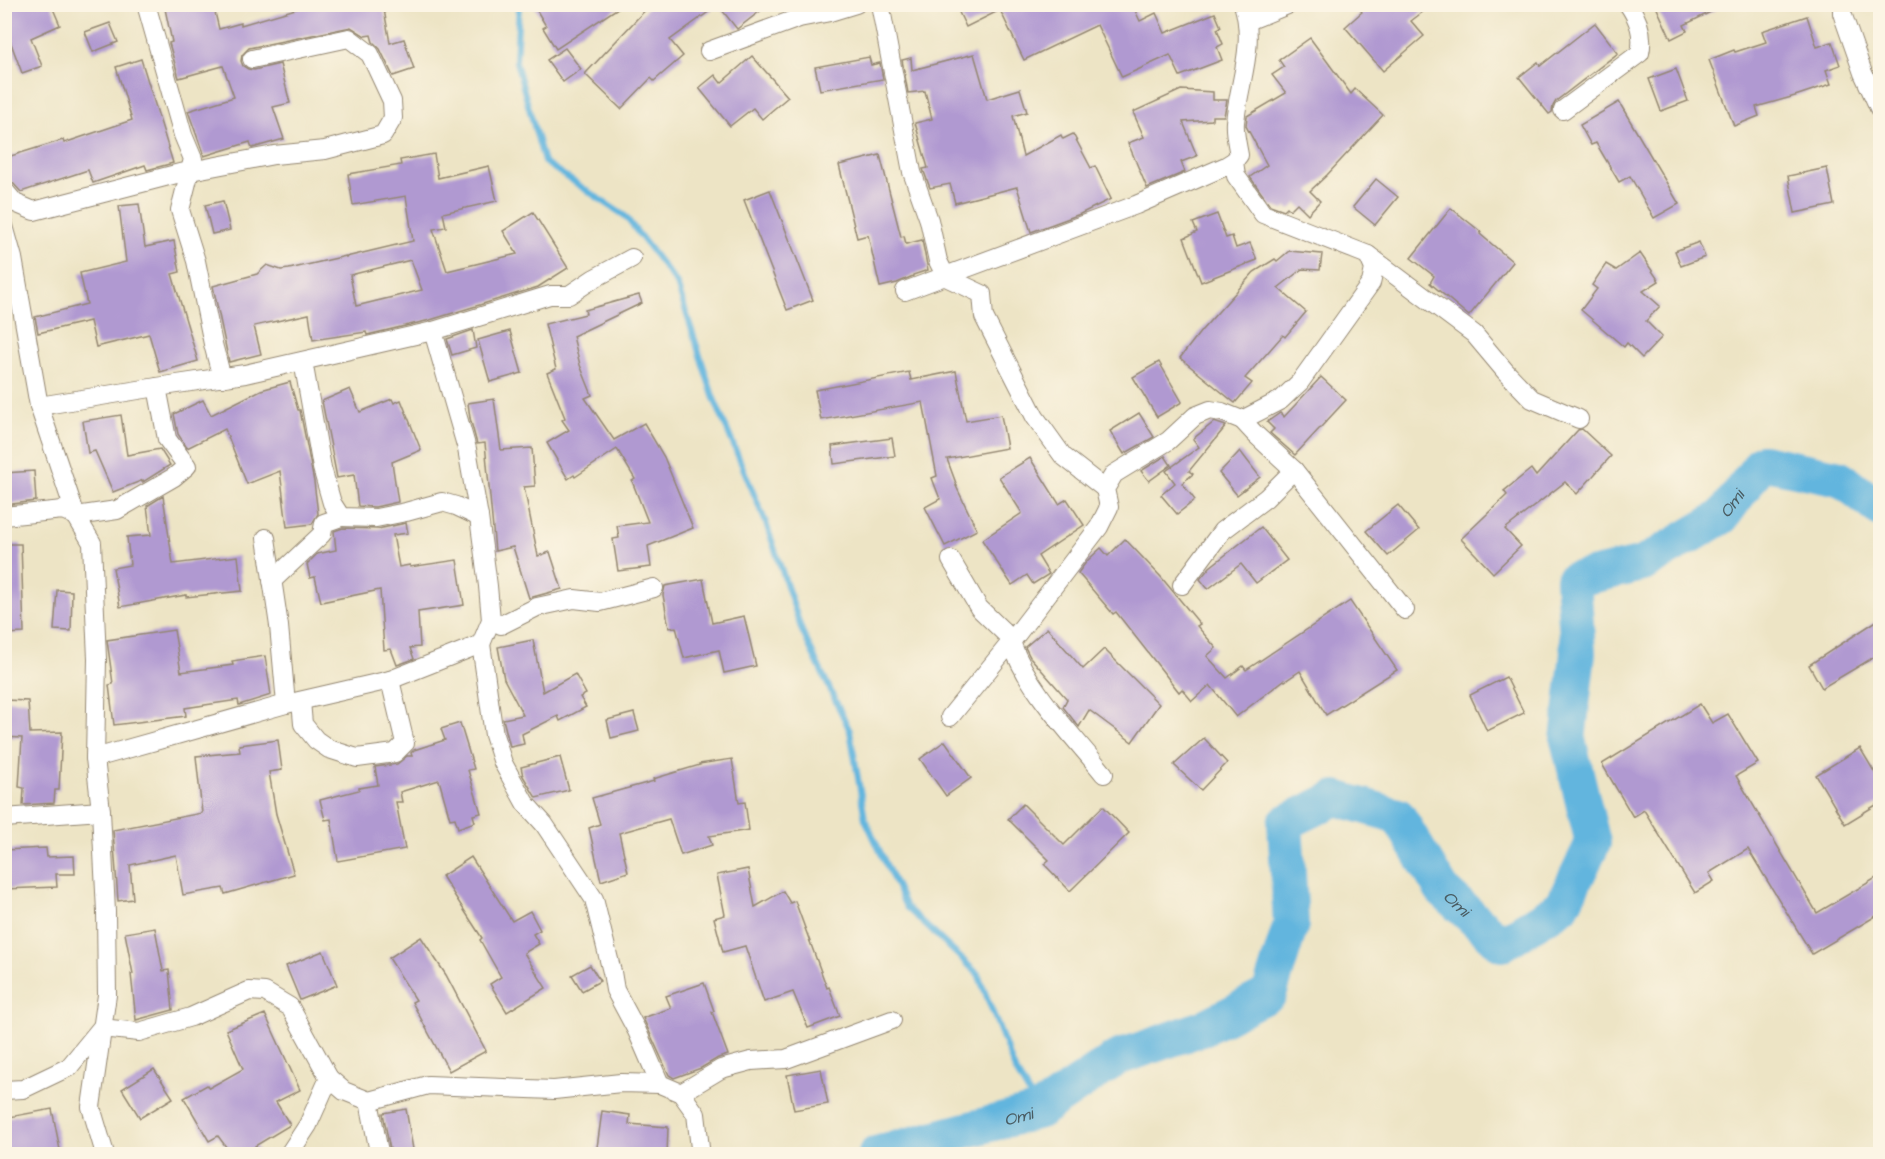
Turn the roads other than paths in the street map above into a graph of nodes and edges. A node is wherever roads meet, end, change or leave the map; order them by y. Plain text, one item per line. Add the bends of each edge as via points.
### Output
1 (146, 4) edge
2 (856, 4) edge
3 (880, 4) edge
4 (1290, 4) edge
5 (1628, 4) edge
6 (1842, 4) edge
7 (1245, 13) edge
8 (709, 51) dead end
9 (252, 59) dead end
10 (1563, 110) dead end
11 (1881, 110) edge
12 (1234, 161) junction
13 (192, 171) junction
14 (4, 190) edge
15 (4, 226) edge
16 (1368, 255) junction
17 (632, 258) dead end
18 (946, 277) junction
19 (905, 291) dead end
20 (434, 331) junction
21 (303, 361) junction
22 (222, 378) junction
23 (157, 387) junction
24 (39, 406) junction
25 (1579, 419) dead end
26 (1242, 420) junction
27 (1294, 470) junction
28 (1105, 489) junction
29 (4, 516) edge
30 (76, 516) junction
31 (341, 517) junction
32 (479, 517) junction
33 (266, 538) dead end
34 (951, 560) dead end
35 (272, 581) junction
36 (1182, 585) dead end
37 (654, 588) dead end
38 (1405, 610) dead end
39 (491, 620) junction
40 (1011, 642) junction
41 (481, 644) junction
42 (390, 680) junction
43 (294, 703) junction
44 (950, 717) dead end
45 (95, 758) junction
46 (1104, 774) dead end
47 (101, 811) junction
48 (4, 818) edge
49 (892, 1020) dead end
50 (101, 1028) junction
51 (329, 1078) junction
52 (660, 1084) junction
53 (4, 1090) edge
54 (681, 1093) junction
55 (369, 1101) junction
56 (105, 1155) edge
57 (289, 1155) edge
58 (380, 1155) edge
59 (699, 1155) edge

1 - 13 street via 193,159
2 - 8 street via 799,18
3 - 18 street via 912,172
4 - 7 street
5 - 10 street via 1643,40 1640,53
6 - 11 street via 1863,73
7 - 12 street via 1248,52 1235,124 1239,155
9 - 13 street via 349,38 370,54 392,101 393,118 383,135 374,138 325,150 274,154
12 - 16 street via 1236,176 1263,214
12 - 18 street via 1136,206
13 - 14 street via 34,210 15,203
13 - 22 street via 180,210 196,261
15 - 24 street
16 - 25 street via 1474,334 1532,399
16 - 26 street via 1374,269 1371,283 1300,382 1281,400
17 - 20 street via 569,295 550,295
18 - 19 street
18 - 28 street via 982,294 984,317 1035,417 1063,456
20 - 21 street
20 - 32 street via 468,449
21 - 22 street
21 - 31 street via 322,468 332,503
22 - 23 street
23 - 24 street
23 - 30 street via 167,439 187,466 117,510
24 - 30 street
26 - 27 street
26 - 28 street via 1210,410 1195,416 1168,441 1114,474
27 - 36 street via 1266,498 1222,531
27 - 38 street
28 - 40 street via 1109,507 1099,527
29 - 30 street via 63,510
30 - 45 street via 92,543 97,659
31 - 32 street via 376,518 442,502
31 - 35 street via 324,523 322,534
32 - 39 street
33 - 35 street
34 - 40 street via 979,608
35 - 43 street
37 - 39 street via 600,602 574,599 537,607 501,626
39 - 41 street
40 - 44 street
40 - 46 street via 1035,689
41 - 42 street
41 - 52 street via 494,735 503,763 525,803 544,824 594,899 615,990
42 - 43 street
42 - 43 street via 405,743 395,753 357,758 328,749 303,724
43 - 45 street
45 - 47 street
47 - 48 street
47 - 50 street via 107,994
49 - 54 street via 786,1059 751,1061 721,1069
50 - 51 street via 139,1032 190,1017 249,991 265,992 290,1007
50 - 53 street via 69,1067 23,1089
50 - 56 street via 91,1107
51 - 55 street via 344,1091
51 - 57 street via 308,1125
52 - 54 street
52 - 55 street via 621,1083 554,1090 428,1085
54 - 59 street via 696,1114
55 - 58 street

